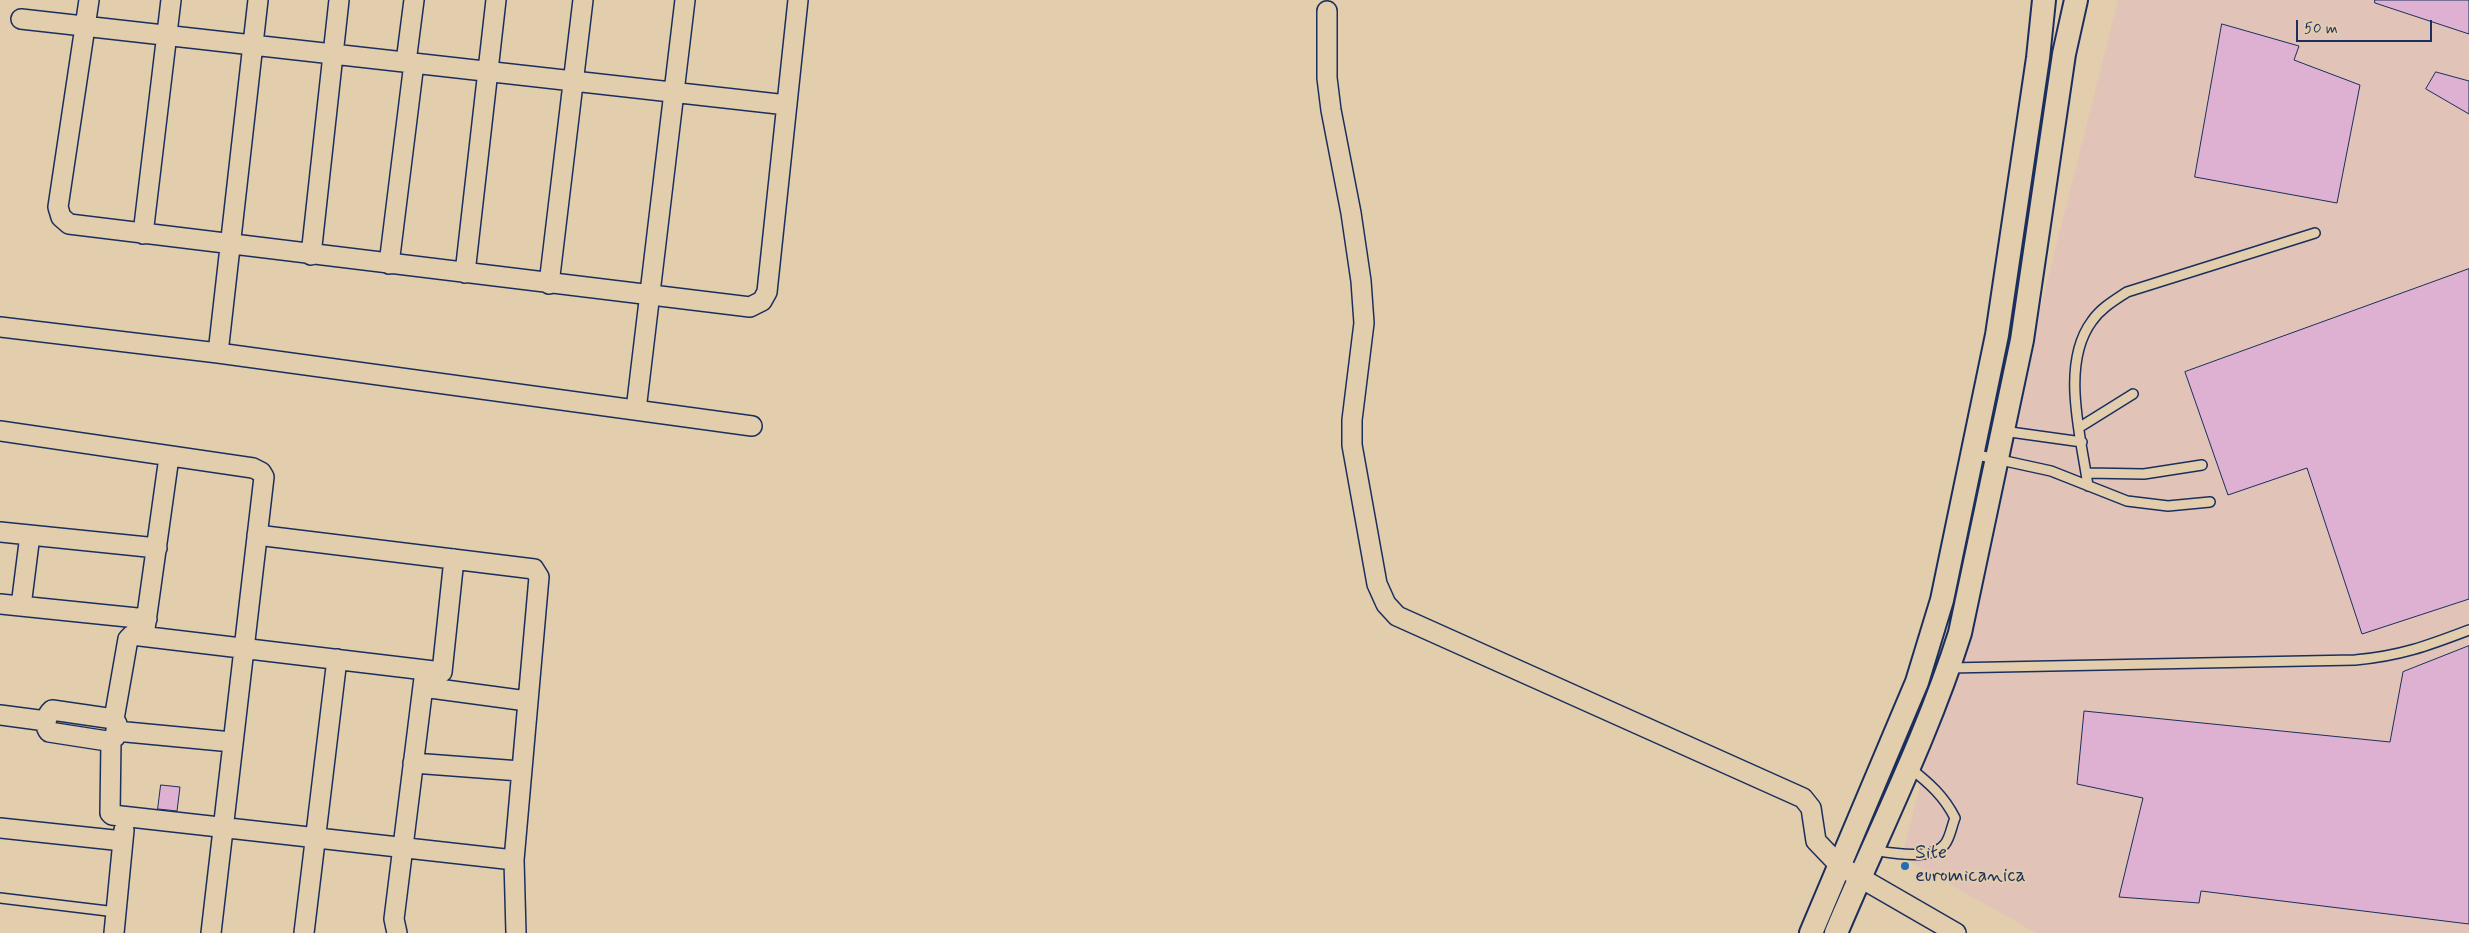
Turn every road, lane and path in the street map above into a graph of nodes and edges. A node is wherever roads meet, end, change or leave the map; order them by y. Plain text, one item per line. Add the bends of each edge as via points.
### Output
1 (89, 0) edge
2 (171, 0) edge
3 (258, 0) edge
4 (339, 0) edge
5 (414, 0) edge
6 (496, 0) edge
7 (583, 0) edge
8 (685, 0) edge
9 (798, 0) edge
10 (2044, 0) edge
11 (2076, 0) edge
12 (1326, 11) dead end
13 (21, 19) dead end
14 (85, 26) junction
15 (167, 35) junction
16 (253, 45) junction
17 (334, 54) junction
18 (410, 63) junction
19 (488, 71) junction
20 (573, 81) junction
21 (674, 92) junction
22 (787, 105) junction
23 (2316, 233) dead end
24 (143, 234) junction
25 (230, 245) junction
26 (311, 255) junction
27 (389, 264) junction
28 (465, 273) junction
29 (549, 284) junction
30 (650, 296) junction
31 (0, 327) edge
32 (218, 353) junction
33 (2133, 394) dead end
34 (636, 410) junction
35 (752, 426) dead end
36 (2080, 427) junction
37 (0, 431) edge
38 (2003, 431) junction
39 (2082, 442) junction
40 (1973, 454) junction
41 (169, 457) junction
42 (1998, 459) junction
43 (2202, 465) dead end
44 (2086, 473) junction
45 (2088, 486) junction
46 (2210, 502) dead end
47 (0, 532) edge
48 (30, 535) junction
49 (258, 535) junction
50 (157, 548) junction
51 (454, 558) junction
52 (0, 604) edge
53 (22, 606) junction
54 (145, 628) junction
55 (2469, 630) edge
56 (244, 647) junction
57 (337, 658) junction
58 (1949, 668) junction
59 (424, 678) junction
60 (527, 701) junction
61 (0, 715) edge
62 (114, 730) junction
63 (232, 742) junction
64 (413, 763) junction
65 (1909, 768) junction
66 (520, 772) junction
67 (126, 816) junction
68 (223, 827) junction
69 (0, 828) edge
70 (316, 837) junction
71 (123, 841) junction
72 (402, 847) junction
73 (1872, 850) junction
74 (514, 860) junction
75 (1840, 866) junction
76 (1860, 877) junction
77 (0, 898) edge
78 (116, 912) junction
79 (114, 933) edge
80 (210, 933) edge
81 (304, 933) edge
82 (397, 933) edge
83 (516, 933) edge
84 (1811, 933) edge
85 (1836, 933) edge
86 (1956, 933) edge

1 - 14 street
2 - 15 street
3 - 16 street
4 - 17 street
5 - 18 street
6 - 19 street
7 - 20 street
8 - 21 street
9 - 22 street
10 - 40 street via 2004,291
11 - 38 street via 2064,54 2022,340
12 - 75 street via 1327,78 1351,213 1364,323 1352,445 1378,584 1386,604 1398,616 1803,798 1811,808 1816,841
13 - 14 street
14 - 15 street
14 - 24 street via 58,213 69,224
15 - 16 street
15 - 24 street
16 - 17 street
16 - 25 street
17 - 18 street
17 - 26 street
18 - 19 street
18 - 27 street
19 - 20 street
19 - 28 street
20 - 21 street
20 - 29 street
21 - 22 street
21 - 30 street
22 - 30 street via 767,292 762,300 754,306 745,307
23 - 36 lane via 2128,292 2106,306 2087,329 2077,355 2074,386
24 - 25 street
25 - 26 street
25 - 32 street
26 - 27 street
27 - 28 street
28 - 29 street
29 - 30 street
30 - 34 street
31 - 32 street
32 - 34 street
33 - 36 lane
34 - 35 street
36 - 39 lane
37 - 41 street
38 - 39 lane
38 - 42 street
39 - 44 lane
40 - 42 lane
40 - 75 street via 1942,600 1917,682
41 - 49 street via 253,468 261,472 265,483
41 - 50 street
42 - 45 lane via 2051,471
42 - 58 street via 1968,602
43 - 44 lane via 2144,474
44 - 45 lane
45 - 46 lane via 2147,504 2182,506
47 - 48 street
48 - 50 street
48 - 53 street
49 - 51 street
49 - 56 street
50 - 54 street
51 - 59 street via 443,671
51 - 60 street via 537,571
52 - 53 street
53 - 54 street
54 - 56 street
54 - 62 street via 128,639
55 - 58 lane via 2415,651 2355,660
56 - 57 street
56 - 63 street
57 - 59 street
57 - 70 street
58 - 65 street
59 - 60 street
59 - 64 street
60 - 66 street
61 - 62 street via 46,721 46,728 55,734
62 - 63 street
62 - 67 street via 110,813
63 - 68 street
64 - 66 street
64 - 72 street
65 - 73 street
65 - 73 lane via 1947,802 1955,818 1945,844 1932,852 1914,855
66 - 74 street
67 - 68 street
67 - 71 street
68 - 70 street
68 - 80 street
69 - 71 street
70 - 72 street
70 - 81 street
71 - 78 street
72 - 74 street
72 - 82 street via 394,919
73 - 76 street
74 - 83 street
75 - 76 street
75 - 84 street
76 - 85 street
76 - 86 street
77 - 78 lane
78 - 79 street

